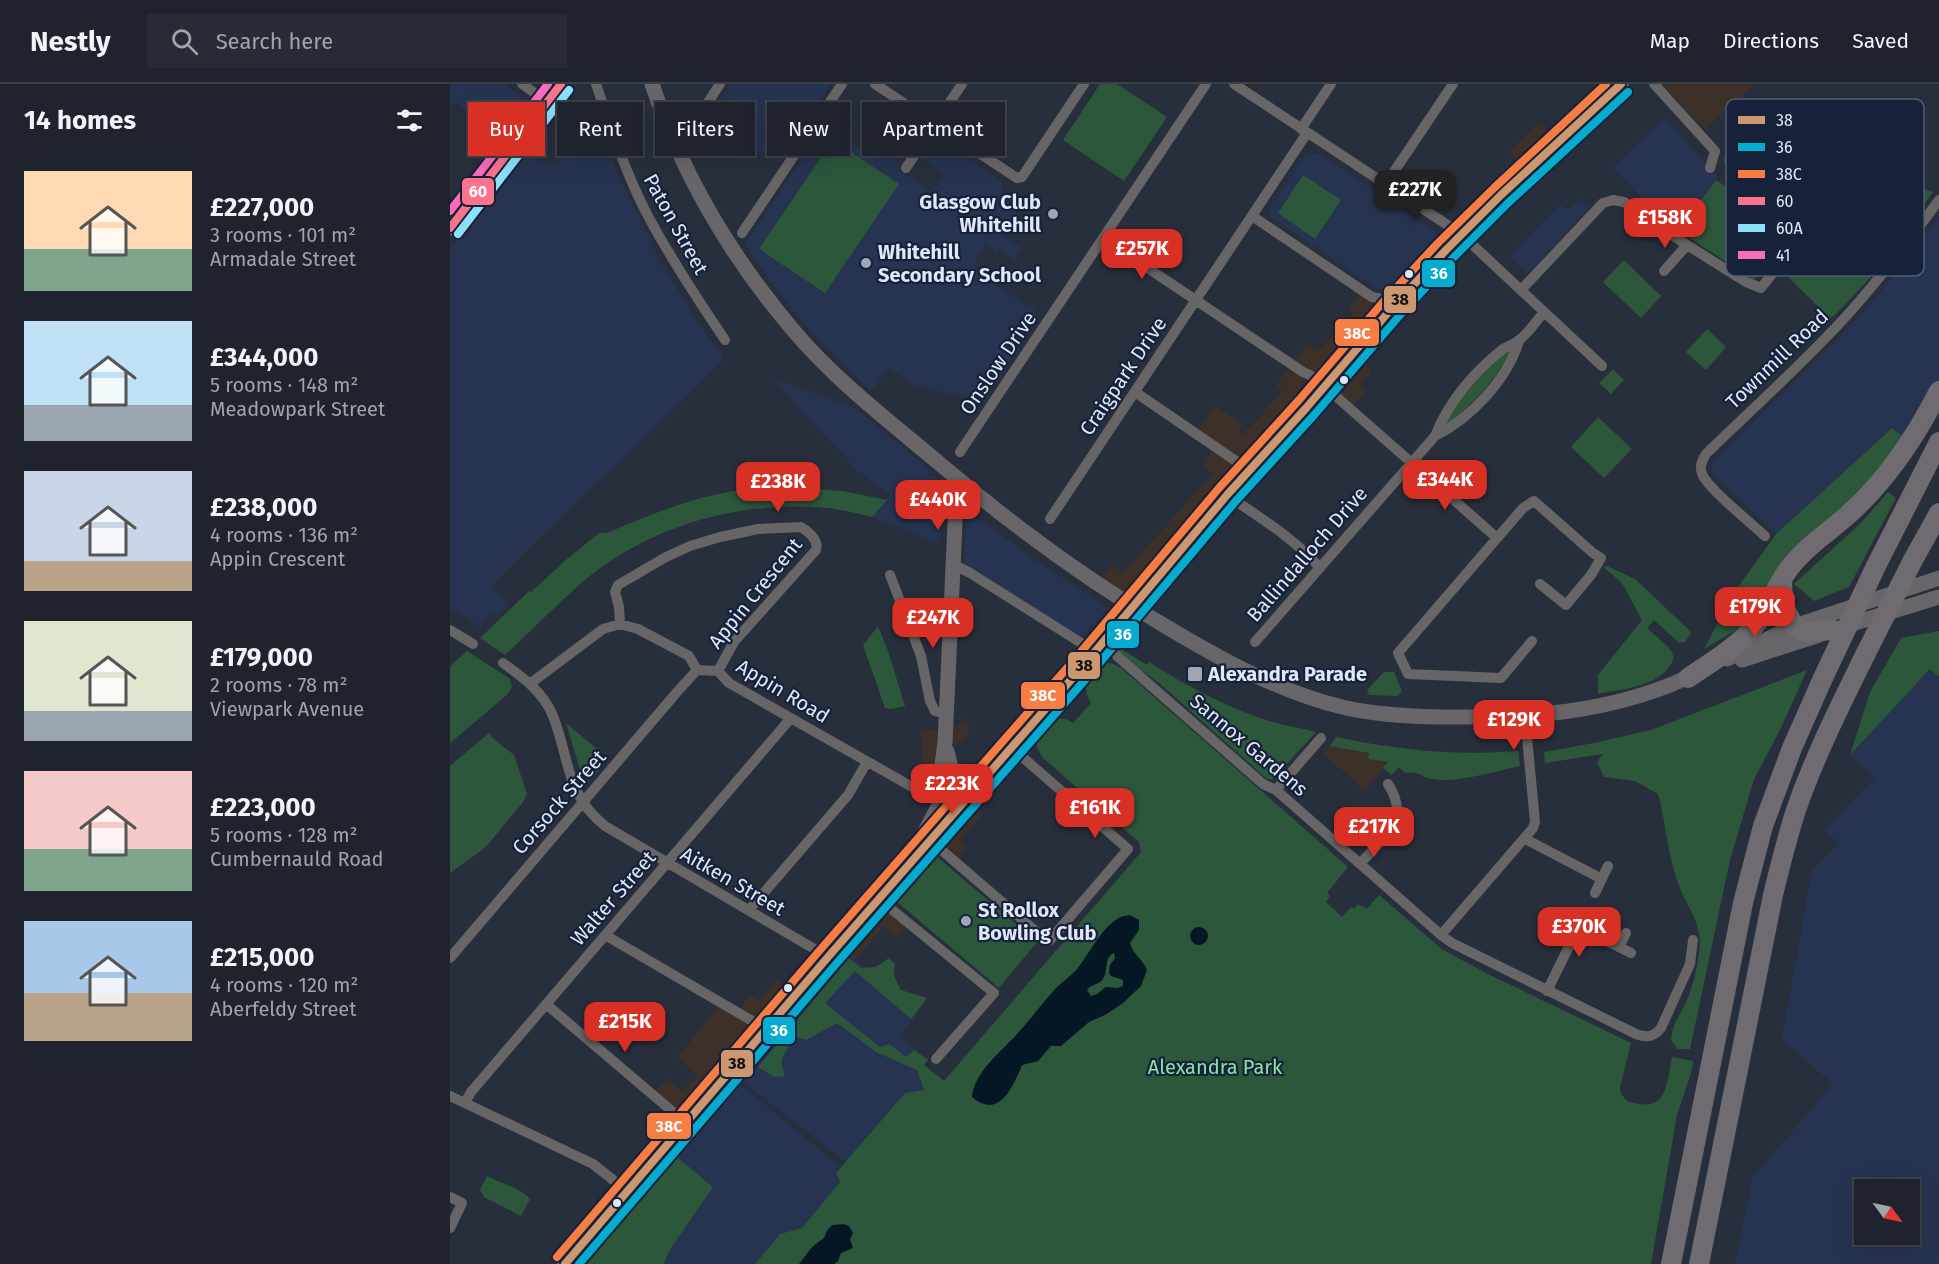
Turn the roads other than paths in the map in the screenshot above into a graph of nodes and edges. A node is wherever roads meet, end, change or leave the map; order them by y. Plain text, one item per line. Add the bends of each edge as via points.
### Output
1 (522, 84) edge
2 (561, 84) edge
3 (596, 84) edge
4 (652, 84) edge
5 (720, 84) edge
6 (842, 84) edge
7 (875, 84) edge
8 (962, 84) edge
9 (1084, 84) edge
10 (1206, 84) edge
11 (1234, 84) edge
12 (1331, 84) edge
13 (1453, 84) edge
14 (1621, 84) edge
15 (1654, 84) edge
16 (547, 102) junction
17 (708, 102) edge
18 (901, 102) edge
19 (950, 102) edge
20 (1304, 131) junction
21 (914, 156) edge
22 (983, 156) edge
23 (906, 168) dead end
24 (1710, 168) dead end
25 (1385, 185) junction
26 (1939, 200) edge
27 (1252, 216) junction
28 (1924, 220) edge
29 (450, 228) edge
30 (742, 233) dead end
31 (1460, 235) junction
32 (1103, 238) junction
33 (1687, 245) junction
34 (1726, 269) edge
35 (1664, 271) dead end
36 (1736, 276) edge
37 (1770, 276) edge
38 (1880, 276) edge
39 (1521, 290) junction
40 (1196, 300) junction
41 (1392, 308) junction
42 (1544, 312) junction
43 (725, 340) dead end
44 (1519, 341) junction
45 (1602, 366) dead end
46 (1323, 386) junction
47 (1939, 391) edge
48 (1135, 392) junction
49 (1435, 436) junction
50 (1939, 442) edge
51 (960, 452) dead end
52 (1412, 463) junction
53 (1249, 470) junction
54 (957, 480) junction
55 (1227, 495) junction
56 (1939, 513) edge
57 (1050, 519) dead end
58 (1765, 536) dead end
59 (1497, 538) junction
60 (953, 560) junction
61 (1320, 568) junction
62 (890, 575) dead end
63 (1782, 578) junction
64 (1939, 578) edge
65 (1540, 584) dead end
66 (1939, 597) edge
67 (1132, 606) junction
68 (620, 624) junction
69 (1794, 626) junction
70 (450, 630) edge
71 (1833, 630) junction
72 (1532, 641) dead end
73 (1255, 642) dead end
74 (473, 644) dead end
75 (1094, 651) junction
76 (1117, 656) dead end
77 (503, 663) dead end
78 (697, 670) junction
79 (718, 671) junction
80 (1688, 678) junction
81 (531, 683) junction
82 (946, 714) junction
83 (1525, 716) junction
84 (791, 718) junction
85 (1321, 738) dead end
86 (945, 742) junction
87 (1012, 748) junction
88 (867, 762) junction
89 (1388, 784) dead end
90 (1276, 790) junction
91 (928, 796) dead end
92 (582, 803) junction
93 (960, 807) junction
94 (1525, 838) junction
95 (931, 841) junction
96 (667, 862) junction
97 (1360, 864) junction
98 (1608, 866) dead end
99 (904, 871) junction
100 (1602, 879) junction
101 (1595, 893) dead end
102 (879, 899) junction
103 (749, 910) junction
104 (1585, 914) dead end
105 (1579, 927) junction
106 (1626, 933) dead end
107 (605, 935) junction
108 (1441, 935) junction
109 (1693, 940) dead end
110 (1619, 947) junction
111 (1631, 953) dead end
112 (828, 957) junction
113 (450, 958) edge
114 (1548, 991) junction
115 (546, 1004) junction
116 (766, 1029) junction
117 (936, 1059) dead end
118 (450, 1096) edge
119 (465, 1103) junction
120 (686, 1124) junction
121 (1692, 1155) junction
122 (627, 1191) junction
123 (450, 1197) edge
124 (450, 1228) edge
125 (1700, 1261) edge
126 (565, 1264) edge
127 (1664, 1264) edge
128 (1671, 1264) edge

1 - 16 street
2 - 16 street
3 - 43 street, Paton Street via 616,145 648,215
4 - 54 street via 698,191 768,299 840,380
5 - 17 street
6 - 30 street
7 - 18 street
8 - 19 street
9 - 22 street via 1022,177 1017,178
10 - 32 street, Onslow Drive
11 - 20 street
12 - 20 street, Craigpark Drive
13 - 25 street
14 - 31 main road
15 - 24 street via 1715,152
16 - 29 street
20 - 25 street
20 - 27 street, Craigpark Drive
21 - 23 street
25 - 31 street
26 - 28 street, Townmill Road
27 - 40 street, Craigpark Drive
27 - 41 street
31 - 39 street
31 - 41 main road
32 - 40 street
32 - 51 street, Onslow Drive
33 - 34 street
33 - 35 street
33 - 39 street via 1624,202 1608,201
36 - 37 street via 1761,288
38 - 58 street, Townmill Road via 1846,317 1701,462 1708,483
39 - 42 street
40 - 46 street
40 - 48 street, Craigpark Drive
41 - 46 main road
42 - 44 street, Ballindalloch Drive
42 - 45 street
44 - 49 street, Ballindalloch Drive via 1492,358 1467,383 1441,420
44 - 49 street, Ballindalloch Drive via 1493,387 1466,415
46 - 52 street
46 - 53 main road
47 - 63 highway via 1906,448 1870,494 1798,558
48 - 53 street
48 - 57 street, Craigpark Drive
49 - 52 street, Ballindalloch Drive
50 - 121 highway, bridge via 1823,678 1763,826 1743,903
52 - 59 street
52 - 61 street, Ballindalloch Drive
53 - 55 main road
54 - 60 street
54 - 67 street via 1035,541
55 - 61 street via 1308,554
55 - 67 main road
56 - 125 highway, bridge via 1866,652 1816,757 1796,811 1773,895
59 - 65 street via 1534,501 1600,558 1566,605
59 - 72 street via 1398,652 1408,674 1501,678
60 - 75 street
60 - 82 street
61 - 73 street, Ballindalloch Drive
62 - 82 street via 921,656 934,711
63 - 69 highway via 1783,605
63 - 80 highway via 1763,614 1736,645
64 - 69 street
66 - 71 street
67 - 75 main road
67 - 83 street via 1268,682 1347,708 1422,717
68 - 78 street via 638,629 689,656
68 - 79 street, Appin Crescent via 615,592 618,585 666,557 720,537 758,529 801,527 814,538 816,550 734,642
68 - 81 street via 603,629
69 - 71 highway via 1804,632
69 - 80 street
70 - 74 street
71 - 80 street
75 - 87 main road
76 - 90 street, Sannox Gardens via 1263,784
77 - 81 street, Aitken Street
78 - 79 street, Appin Road
78 - 92 street, Corsock Street
79 - 84 street, Appin Road via 729,682
80 - 83 street via 1647,695 1598,708
81 - 92 street, Aitken Street via 553,716
82 - 86 street
83 - 94 street via 1534,822
84 - 88 street, Appin Road
84 - 96 street, Walter Street
85 - 90 street
86 - 93 street
86 - 99 street via 938,807
87 - 93 main road
87 - 95 street via 1128,849 1050,940
88 - 91 street, Appin Road
88 - 103 street via 848,795
89 - 97 street via 1395,795 1398,816
90 - 97 street, Sannox Gardens
92 - 96 street, Aitken Street via 605,826
92 - 113 street, Corsock Street
93 - 95 main road
94 - 100 street
94 - 108 street
95 - 99 main road
96 - 103 street, Aitken Street
96 - 107 street, Walter Street
97 - 108 street, Sannox Gardens
98 - 100 street
99 - 102 main road
100 - 101 street
102 - 112 main road
102 - 117 street via 994,993
103 - 112 street, Aitken Street
104 - 105 street
105 - 110 street
105 - 114 street
106 - 110 street
107 - 115 street, Walter Street
107 - 116 street
108 - 114 street, Sannox Gardens
109 - 114 street, Sannox Gardens via 1690,964 1661,1028 1650,1037
110 - 111 street
112 - 116 main road
115 - 119 street, Walter Street
115 - 120 street
116 - 120 main road
118 - 119 street
119 - 122 street via 593,1164
120 - 122 main road
121 - 127 highway
121 - 128 highway
122 - 126 main road
123 - 124 street via 462,1203

